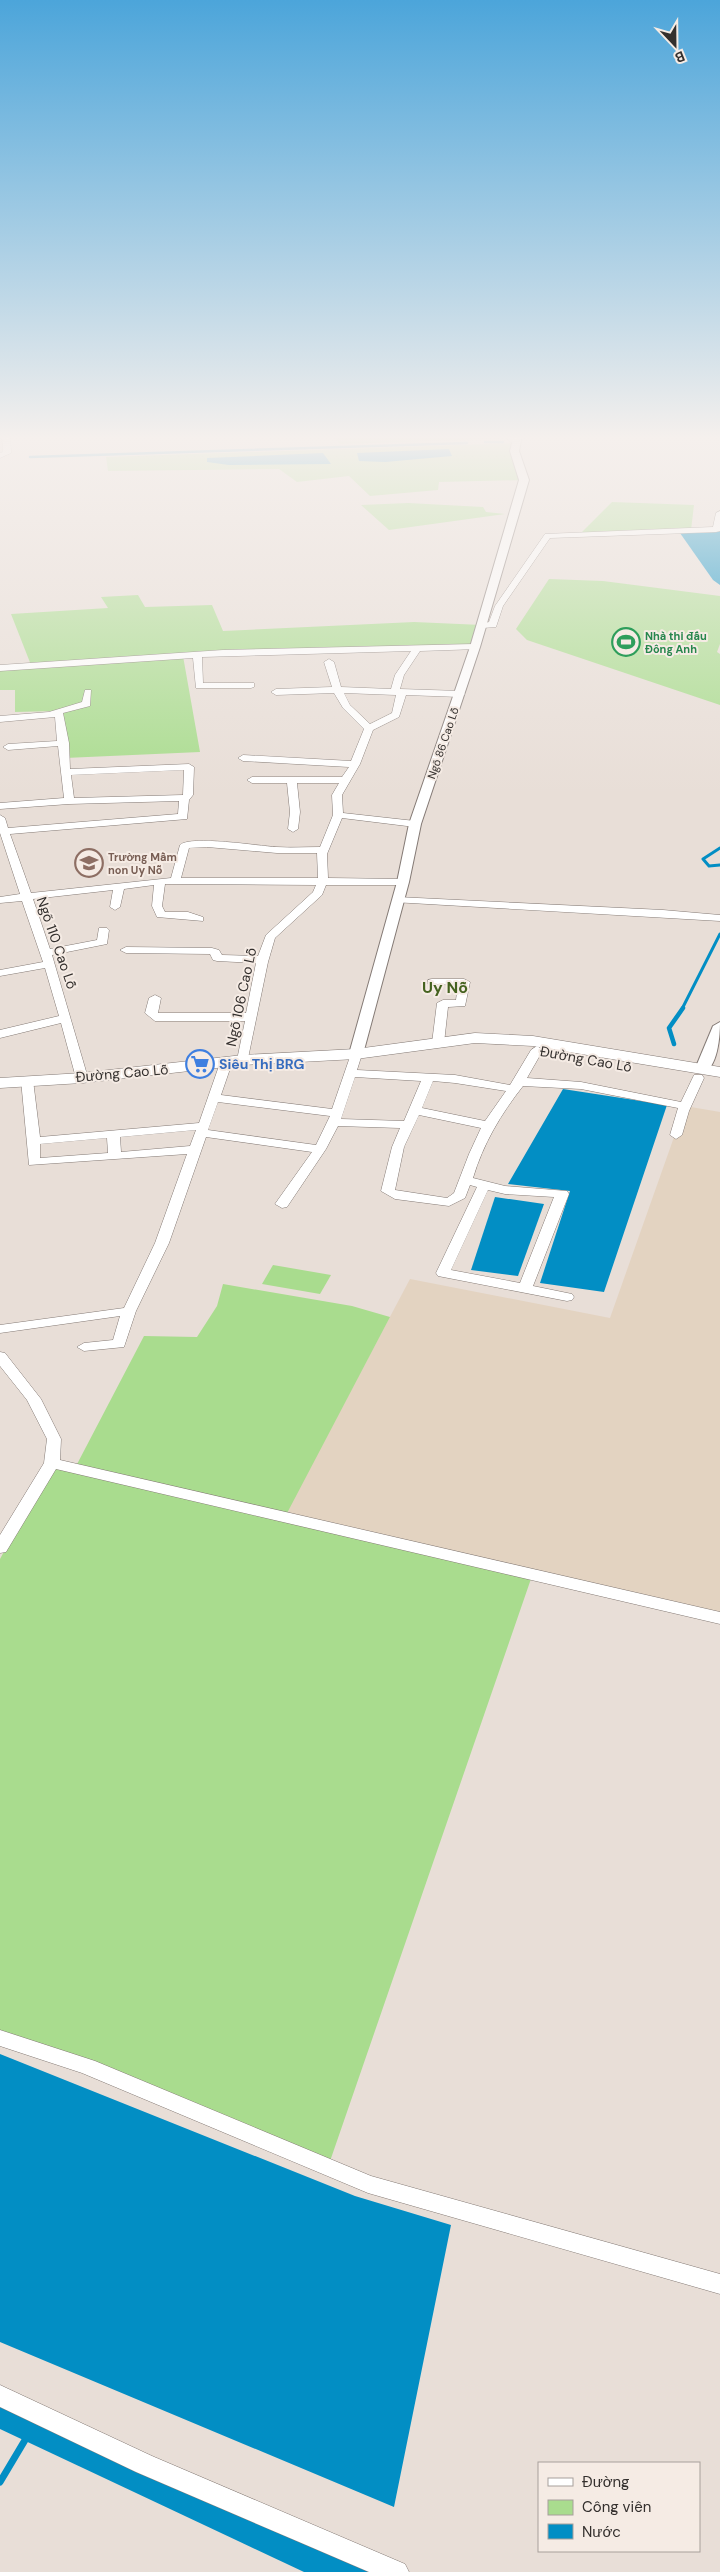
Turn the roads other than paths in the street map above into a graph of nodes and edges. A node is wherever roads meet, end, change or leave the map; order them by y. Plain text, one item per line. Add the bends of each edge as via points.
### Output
1 (502, 555) edge
2 (535, 555) edge
3 (482, 625) junction
4 (475, 647) junction
5 (418, 648) junction
6 (197, 655) junction
7 (329, 662) dead end
8 (0, 668) edge
9 (251, 685) dead end
10 (338, 690) junction
11 (399, 691) junction
12 (88, 692) dead end
13 (276, 692) dead end
14 (460, 694) junction
15 (53, 713) junction
16 (0, 719) edge
17 (369, 728) junction
18 (64, 743) junction
19 (8, 747) dead end
20 (243, 758) dead end
21 (355, 764) junction
22 (66, 772) junction
23 (292, 779) junction
24 (252, 780) dead end
25 (346, 780) junction
26 (184, 800) junction
27 (69, 801) junction
28 (0, 806) edge
29 (338, 814) junction
30 (0, 818) edge
31 (415, 824) junction
32 (293, 829) dead end
33 (6, 831) junction
34 (5, 845) edge
35 (323, 850) junction
36 (160, 880) junction
37 (323, 880) junction
38 (175, 882) junction
39 (402, 882) junction
40 (119, 885) junction
41 (26, 898) junction
42 (0, 900) edge
43 (397, 900) junction
44 (115, 907) dead end
45 (720, 918) edge
46 (199, 919) dead end
47 (103, 930) dead end
48 (126, 950) dead end
49 (47, 959) junction
50 (263, 960) junction
51 (0, 973) edge
52 (432, 982) dead end
53 (155, 998) dead end
54 (251, 1017) junction
55 (65, 1018) junction
56 (720, 1026) edge
57 (0, 1034) edge
58 (445, 1042) junction
59 (537, 1050) junction
60 (356, 1054) junction
61 (243, 1060) junction
62 (226, 1064) junction
63 (720, 1072) edge
64 (349, 1073) junction
65 (700, 1073) junction
66 (82, 1078) junction
67 (428, 1078) junction
68 (27, 1080) junction
69 (720, 1082) edge
70 (0, 1083) edge
71 (516, 1086) junction
72 (215, 1098) junction
73 (685, 1106) junction
74 (415, 1110) junction
75 (335, 1117) junction
76 (407, 1124) junction
77 (489, 1126) junction
78 (202, 1130) junction
79 (113, 1134) junction
80 (676, 1135) dead end
81 (34, 1141) junction
82 (320, 1149) junction
83 (194, 1150) junction
84 (115, 1156) junction
85 (466, 1180) junction
86 (484, 1185) junction
87 (282, 1204) dead end
88 (525, 1288) junction
89 (567, 1297) dead end
90 (129, 1311) junction
91 (0, 1329) edge
92 (84, 1347) dead end
93 (0, 1356) edge
94 (52, 1462) junction
95 (0, 1548) edge
96 (720, 1618) edge
97 (0, 2038) edge
98 (720, 2284) edge
99 (0, 2396) edge
100 (397, 2572) edge

1 - 3 street, Ngõ 86 Cao Lỗ
2 - 3 street via 499,606 493,625
3 - 4 street, Ngõ 86 Cao Lỗ
4 - 5 street
4 - 14 street, Ngõ 86 Cao Lỗ
5 - 6 street
5 - 11 street via 401,672 395,687
6 - 8 street
6 - 9 street via 199,686
7 - 10 street
10 - 11 street
10 - 13 street
10 - 17 street via 341,700
11 - 14 street
11 - 17 street via 396,716
12 - 15 street via 87,704
14 - 31 street, Ngõ 86 Cao Lỗ
15 - 16 street
15 - 18 street via 61,717
17 - 21 street
18 - 19 street
18 - 22 street
20 - 21 street
21 - 25 street
22 - 26 street via 189,767 188,795
22 - 27 street
23 - 24 street
23 - 25 street
23 - 32 street
25 - 29 street via 337,795
26 - 27 street via 169,797
26 - 33 street via 183,817
27 - 28 street
29 - 31 street
29 - 35 street
30 - 33 street, Ngõ 110 Cao Lỗ
31 - 39 street, Ngõ 86 Cao Lỗ
33 - 34 street, Ngõ 110 Cao Lỗ
34 - 41 street, Ngõ 110 Cao Lỗ
35 - 37 street
35 - 38 street via 185,845
36 - 38 street
36 - 40 street
36 - 46 street via 157,906 161,915 188,915
37 - 38 street
37 - 39 street
37 - 50 street, Ngõ 106 Cao Lỗ via 318,893 270,937
39 - 43 street, Ngõ 86 Cao Lỗ
40 - 41 street
40 - 44 street
41 - 42 street
41 - 49 street, Ngõ 110 Cao Lỗ
43 - 45 street
43 - 60 street, Ngõ 86 Cao Lỗ
47 - 49 street via 103,942
48 - 50 street via 212,951 217,958
49 - 51 street
49 - 55 street, Ngõ 110 Cao Lỗ
50 - 54 street, Ngõ 106 Cao Lỗ
52 - 58 street via 464,982 461,1004 443,1003
53 - 54 street via 152,1013 155,1017
54 - 61 street, Ngõ 106 Cao Lỗ
55 - 57 street
55 - 66 street, Ngõ 110 Cao Lỗ
56 - 65 street
58 - 59 main road, Đường Cao Lỗ
58 - 60 main road, Đường Cao Lỗ
58 - 65 main road, Đường Cao Lỗ via 475,1038 533,1041
59 - 65 main road, Đường Cao Lỗ
59 - 71 street
60 - 61 main road, Đường Cao Lỗ
60 - 64 street
61 - 62 main road, Đường Cao Lỗ
62 - 66 main road, Đường Cao Lỗ
62 - 72 street
63 - 65 main road, Đường Cao Lỗ
64 - 67 street
64 - 75 street
65 - 69 main road, Đường Cao Lỗ
65 - 73 street
66 - 68 main road, Đường Cao Lỗ
67 - 71 street
67 - 74 street
68 - 70 main road, Đường Cao Lỗ
68 - 81 street
71 - 73 street via 541,1081
71 - 77 street
72 - 75 street
72 - 78 street
73 - 80 street
74 - 76 street
74 - 77 street
75 - 76 street
75 - 82 street
76 - 85 street via 388,1191 391,1194 449,1202 460,1195
77 - 85 street
78 - 79 street
78 - 82 street
78 - 83 street
79 - 81 street
79 - 84 street
81 - 84 street via 34,1162
82 - 87 street
83 - 84 street
83 - 90 street via 162,1243
85 - 86 street
86 - 88 street via 505,1190 562,1194
86 - 88 street via 443,1273
88 - 89 street
90 - 91 street
90 - 92 street via 120,1344
93 - 94 street via 34,1399 54,1439
94 - 95 street
94 - 96 street
97 - 98 street via 88,2067 368,2184
99 - 100 street via 144,2464

